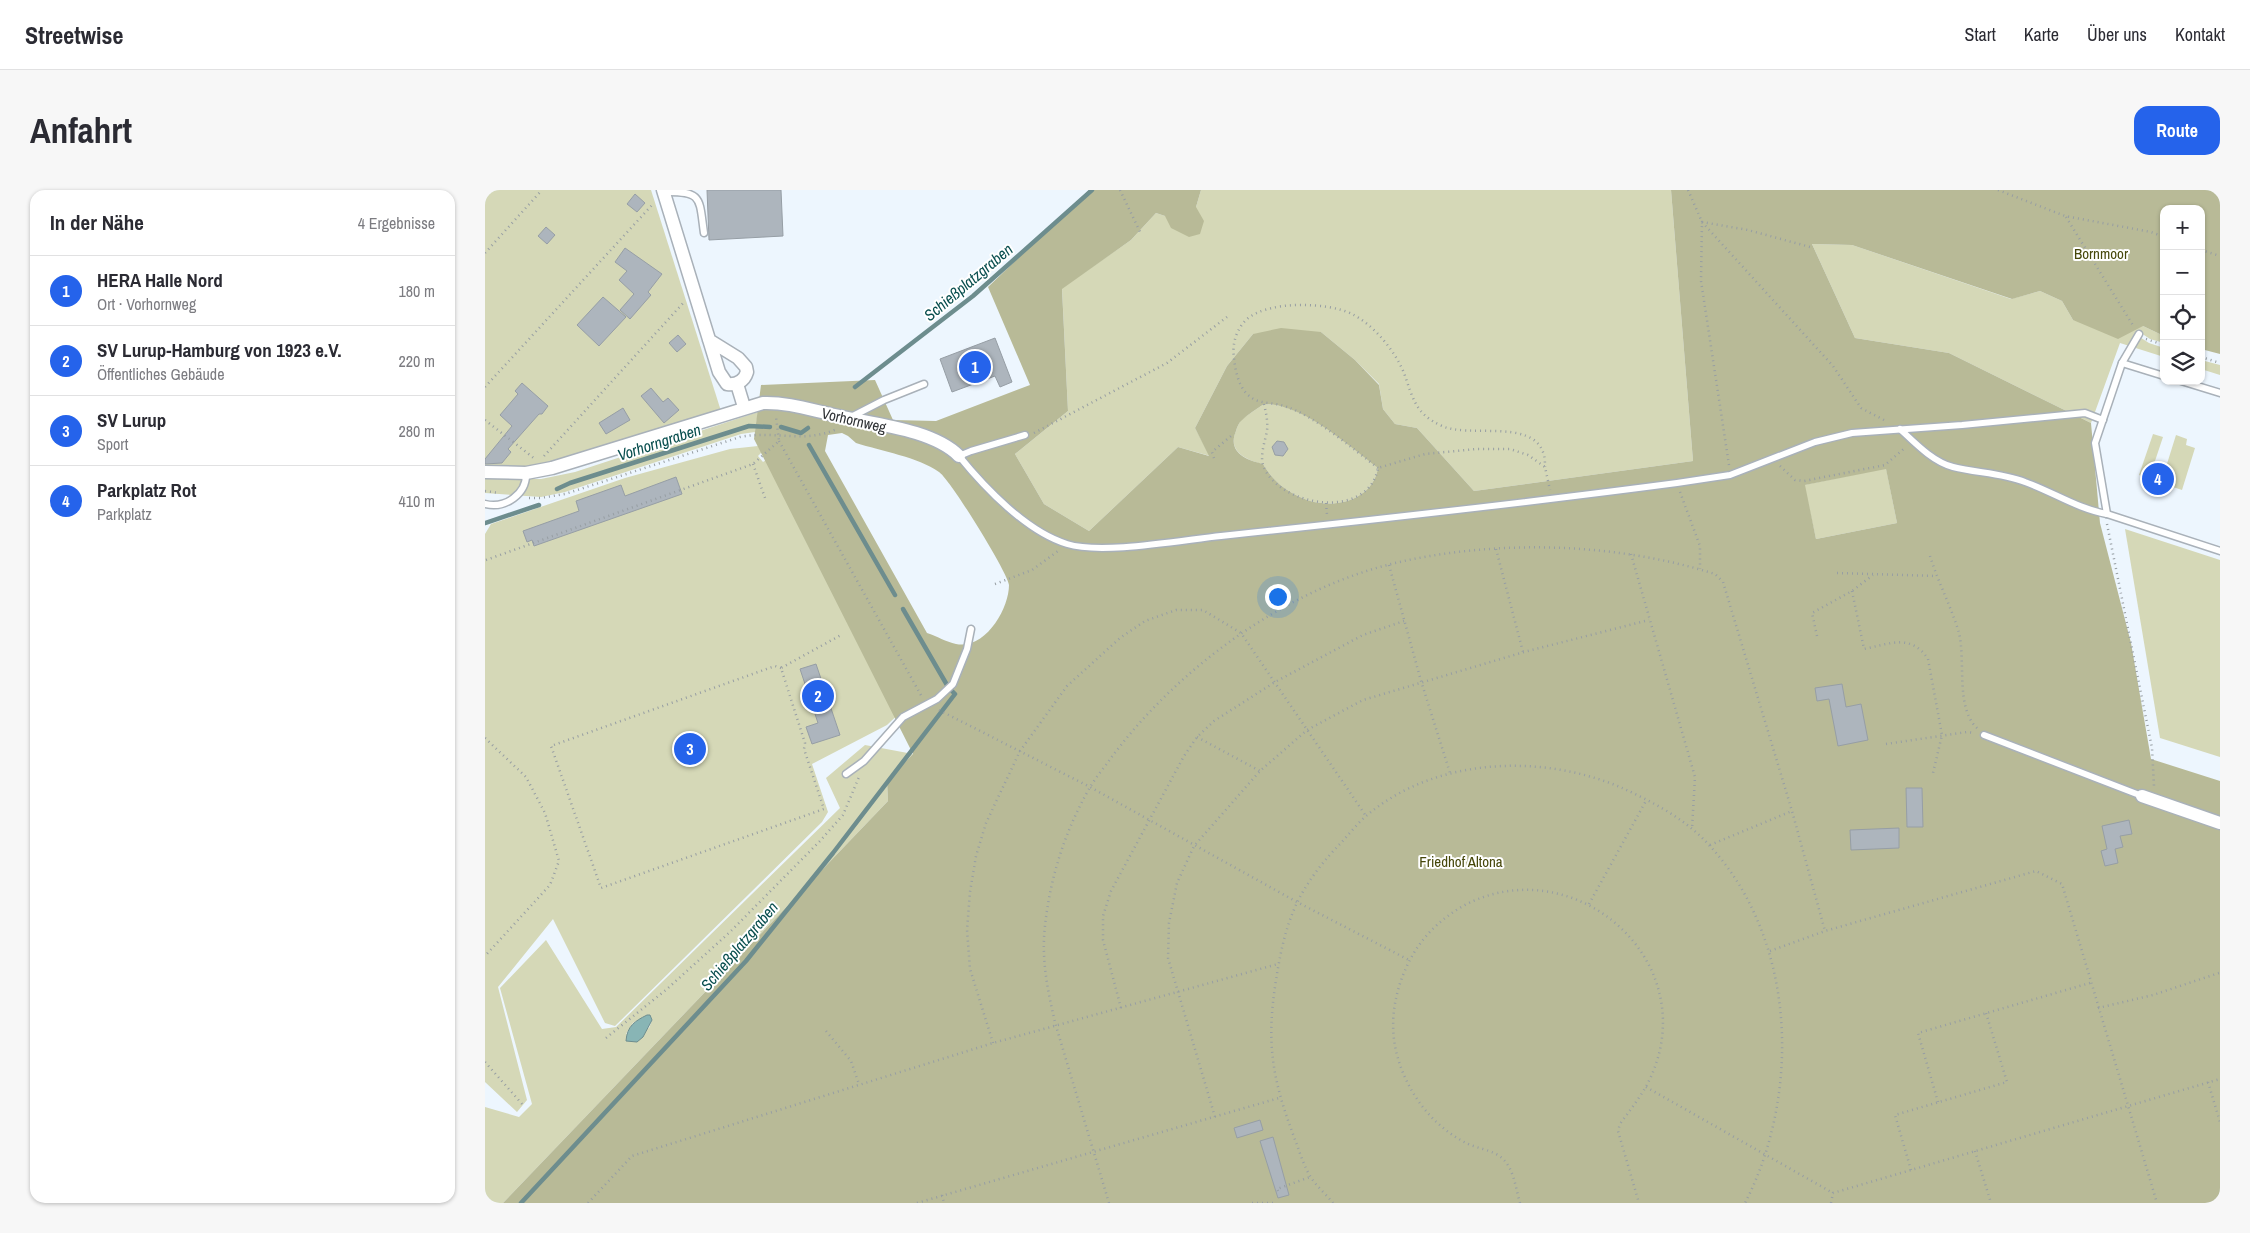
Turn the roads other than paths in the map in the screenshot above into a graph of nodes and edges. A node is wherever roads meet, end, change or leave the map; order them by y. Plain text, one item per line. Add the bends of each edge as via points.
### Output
1 (664, 191) edge
2 (704, 233) dead end
3 (2139, 334) road end
4 (709, 340) junction
5 (2121, 363) junction
6 (2160, 375) edge
7 (737, 384) junction
8 (924, 384) dead end
9 (2194, 385) edge
10 (2220, 393) edge
11 (744, 407) junction
12 (848, 418) junction
13 (2103, 420) junction
14 (1900, 429) junction
15 (1025, 435) road end
16 (959, 456) junction
17 (485, 472) edge
18 (526, 473) junction
19 (485, 504) edge
20 (2107, 514) junction
21 (2220, 551) edge
22 (971, 629) dead end
23 (1984, 735) road end
24 (846, 774) dead end
25 (2148, 798) joint
26 (2220, 823) edge

1 - 2 lane via 685,191 699,201
1 - 4 street
3 - 5 lane
4 - 7 street via 722,380 727,384
4 - 7 street via 738,358 746,367 746,377
5 - 6 lane
5 - 13 lane
7 - 11 street
8 - 12 lane
9 - 10 lane
11 - 12 street, Vorhornweg via 778,403
11 - 18 street, Vorhornweg via 552,468
12 - 16 street, Vorhornweg via 928,438
13 - 14 lane via 2085,413
13 - 20 lane via 2095,443
14 - 16 lane via 1852,433 1815,442 1730,475 1677,483 1091,548 1066,544 1023,521
14 - 20 lane via 1933,457 1952,467 2024,481 2090,511
15 - 16 lane
17 - 18 street, Vorhornweg
18 - 19 lane via 525,483 515,497 502,505
20 - 21 lane
22 - 24 lane via 967,650 953,684 937,699 903,717 863,761
23 - 25 lane
25 - 26 street

